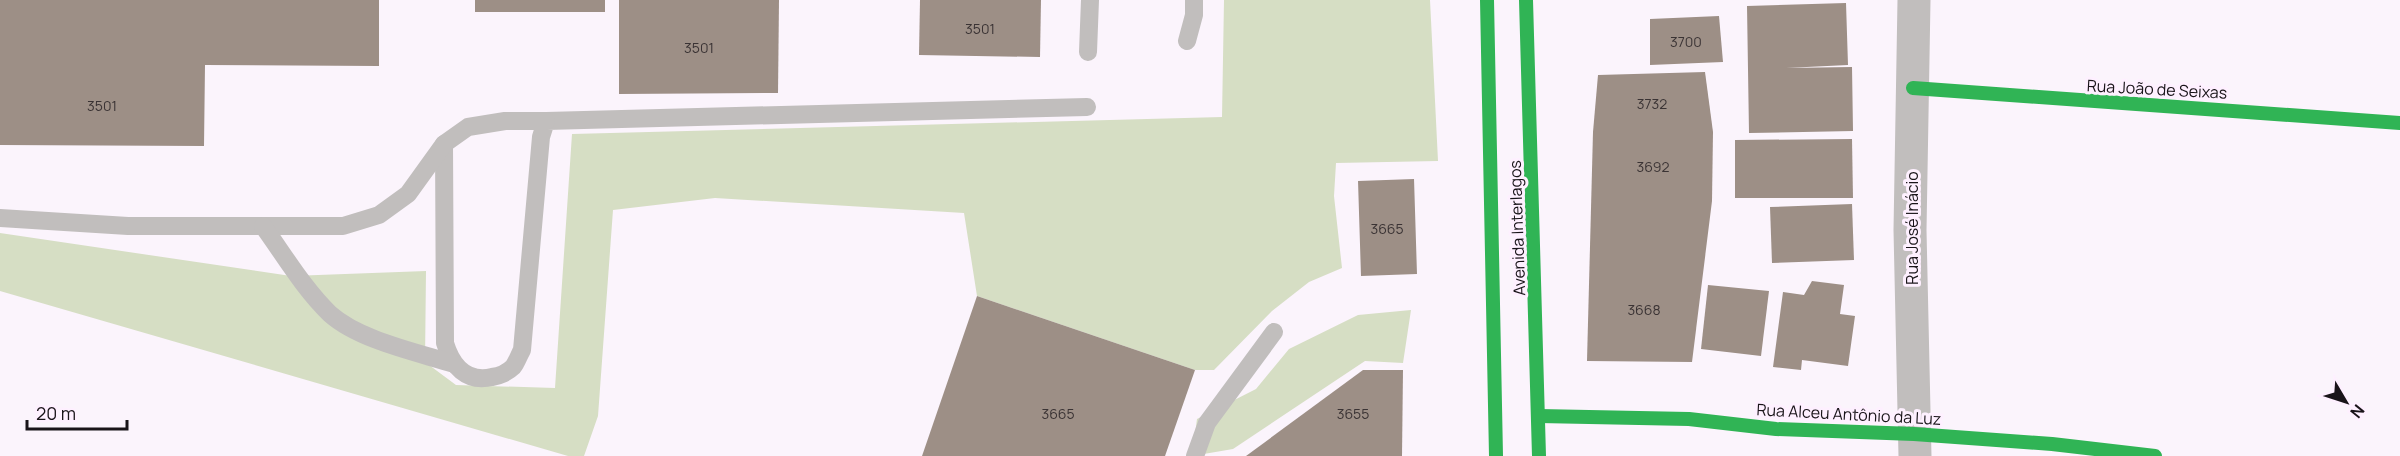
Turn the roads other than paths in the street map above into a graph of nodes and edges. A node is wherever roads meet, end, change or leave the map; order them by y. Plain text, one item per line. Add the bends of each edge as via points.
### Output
1 (1090, 0) edge
2 (1194, 0) edge
3 (1487, 0) edge
4 (1526, 0) edge
5 (1914, 0) edge
6 (1187, 41) dead end
7 (1088, 52) dead end
8 (1913, 88) junction
9 (1087, 107) dead end
10 (546, 121) junction
11 (2400, 123) edge
12 (444, 144) junction
13 (0, 219) edge
14 (263, 226) junction
15 (1274, 332) dead end
16 (454, 364) junction
17 (1539, 416) junction
18 (1914, 445) edge
19 (1195, 456) edge
20 (1496, 456) edge
21 (1539, 456) edge
22 (2155, 456) edge

1 - 7 lane
2 - 6 lane
3 - 20 street, Avenida Interlagos
4 - 17 street, Avenida Interlagos
5 - 8 street, Rua José Inácio
8 - 11 street, Rua João de Seixas
8 - 18 street, Rua José Inácio via 1910,230
9 - 10 lane
10 - 12 lane via 505,121 468,127
10 - 16 lane via 540,137 522,350 512,368 485,379 470,377
12 - 14 lane via 408,194 379,215 343,226
12 - 16 lane via 445,343
13 - 14 lane via 128,226
14 - 16 lane via 331,314 378,339
15 - 19 lane via 1207,423
17 - 18 street, Rua Alceu Antônio da Luz via 1689,419
17 - 21 street, Avenida Interlagos
18 - 22 street, Rua Alceu Antônio da Luz via 2052,444

